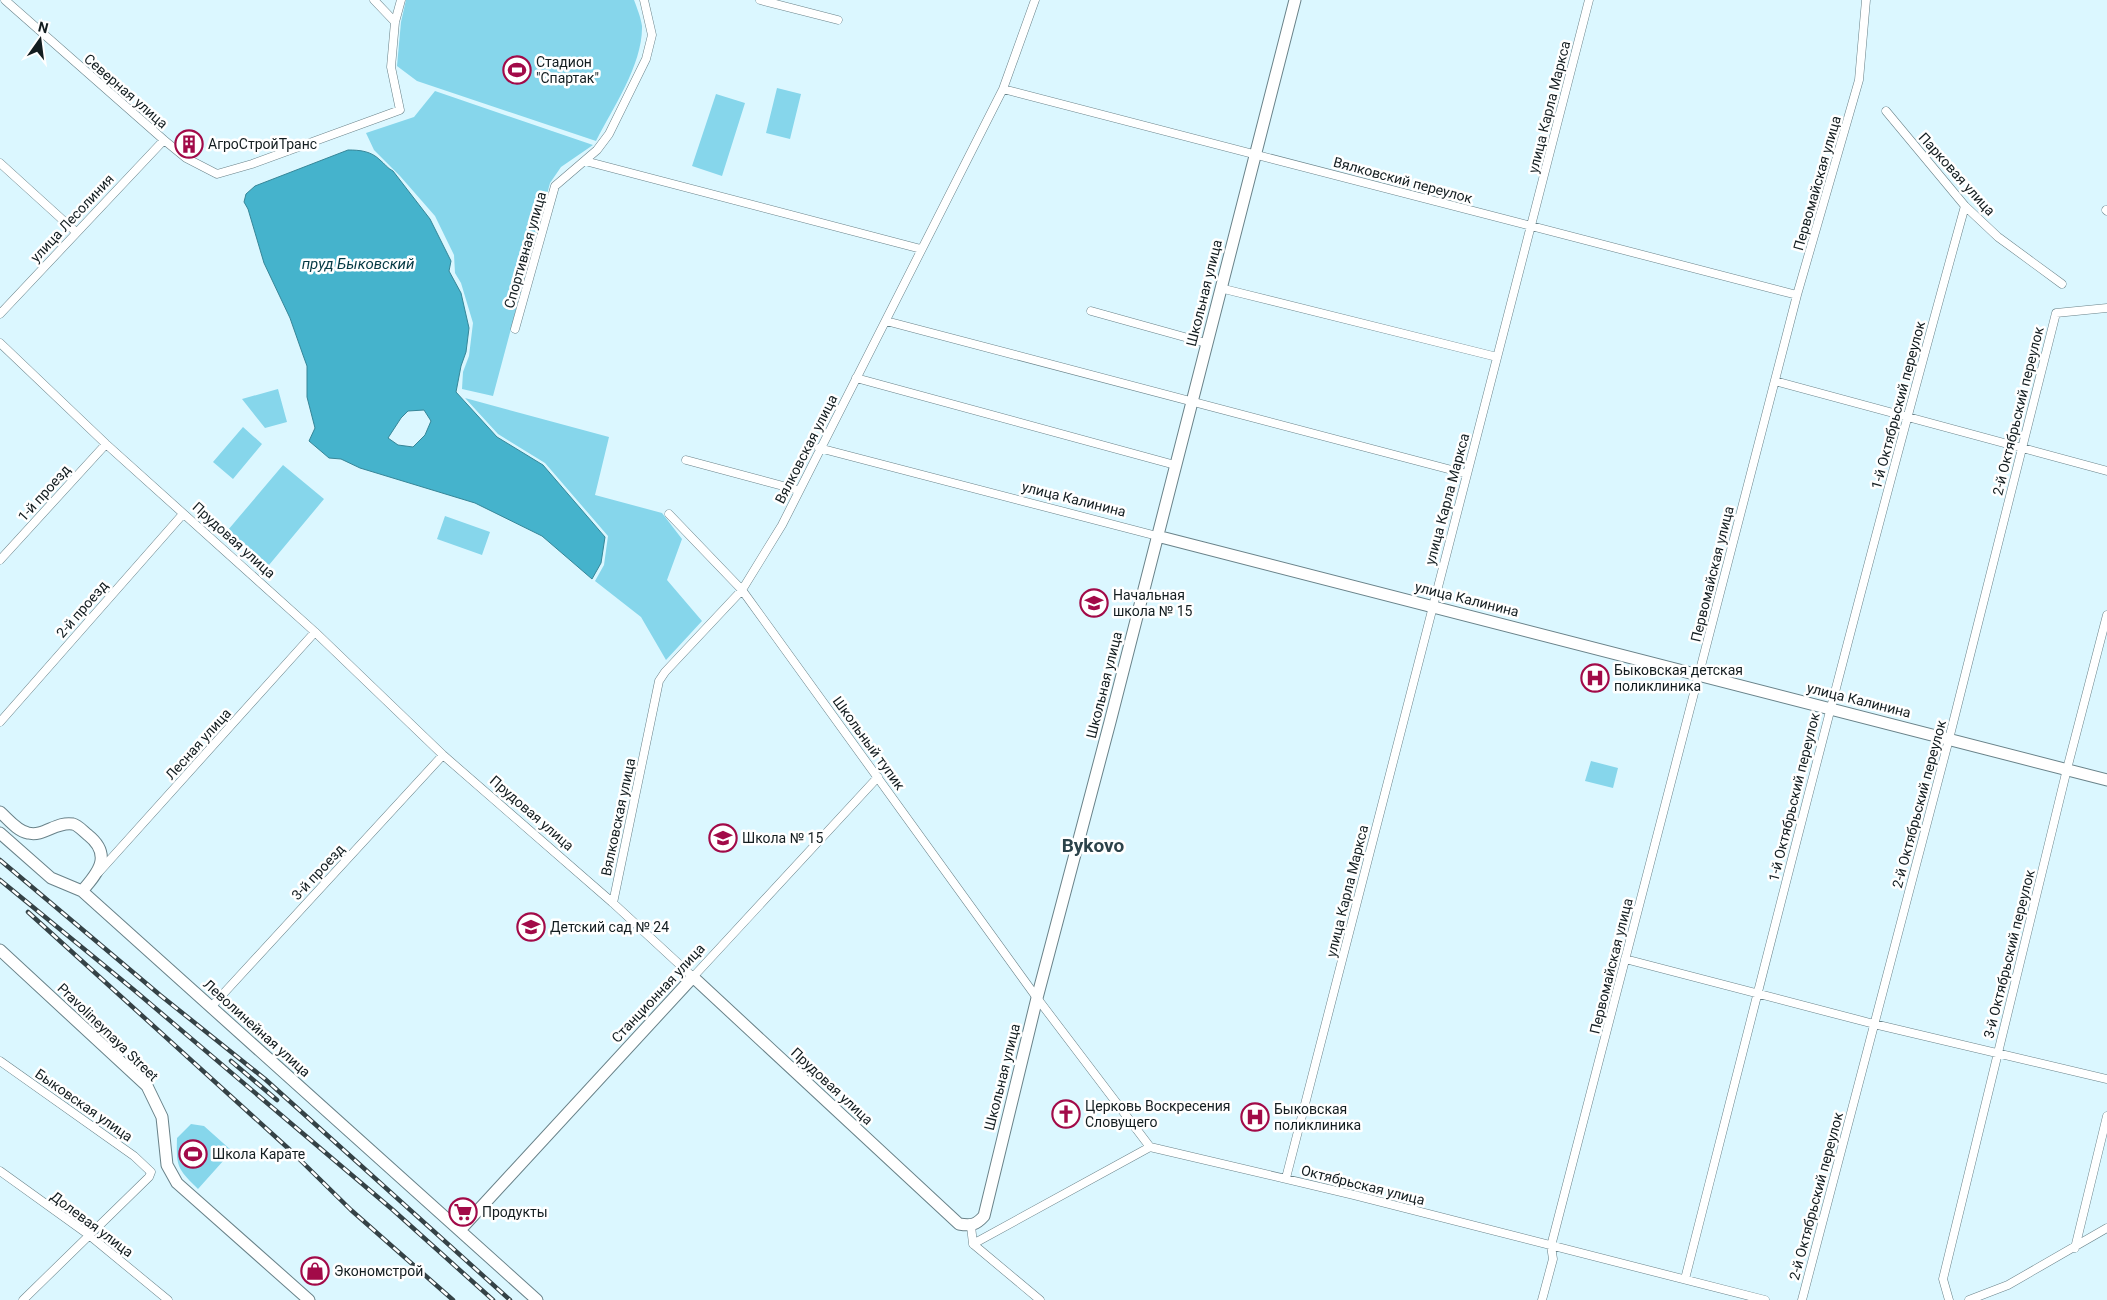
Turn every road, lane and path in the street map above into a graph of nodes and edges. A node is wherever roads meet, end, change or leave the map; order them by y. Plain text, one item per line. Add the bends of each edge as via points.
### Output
1 (5, 0) edge
2 (374, 0) edge
3 (401, 0) edge
4 (644, 0) edge
5 (760, 0) edge
6 (1035, 0) edge
7 (1295, 0) edge
8 (1589, 0) edge
9 (1866, 0) edge
10 (838, 20) dead end
11 (395, 22) junction
12 (1003, 89) junction
13 (1886, 111) dead end
14 (164, 140) junction
15 (1254, 153) junction
16 (584, 161) junction
17 (0, 163) edge
18 (1965, 206) junction
19 (1532, 227) junction
20 (76, 232) junction
21 (921, 249) junction
22 (2062, 284) dead end
23 (1220, 288) junction
24 (1797, 295) junction
25 (2107, 308) edge
26 (1091, 311) dead end
27 (0, 314) edge
28 (886, 321) junction
29 (515, 329) dead end
30 (1206, 343) junction
31 (0, 344) edge
32 (1498, 357) junction
33 (856, 378) junction
34 (1774, 381) junction
35 (1192, 400) junction
36 (1907, 417) junction
37 (106, 444) junction
38 (2021, 447) junction
39 (819, 448) junction
40 (686, 460) dead end
41 (1175, 465) junction
42 (2107, 470) edge
43 (1467, 474) junction
44 (798, 490) junction
45 (183, 514) junction
46 (669, 514) dead end
47 (1157, 536) junction
48 (0, 560) edge
49 (742, 590) junction
50 (1432, 606) junction
51 (2107, 615) edge
52 (315, 632) junction
53 (1699, 674) junction
54 (1830, 708) junction
55 (0, 722) edge
56 (1949, 738) junction
57 (444, 755) junction
58 (2067, 769) junction
59 (878, 778) junction
60 (2107, 780) edge
61 (0, 812) edge
62 (0, 833) edge
63 (99, 872) junction
64 (82, 891) junction
65 (613, 903) junction
66 (0, 950) edge
67 (1625, 959) junction
68 (693, 977) junction
69 (1758, 992) junction
70 (1037, 998) junction
71 (212, 1006) junction
72 (1874, 1024) junction
73 (1998, 1054) junction
74 (0, 1061) edge
75 (2107, 1080) edge
76 (2107, 1116) edge
77 (1150, 1147) junction
78 (0, 1171) edge
79 (1286, 1178) junction
80 (970, 1226) junction
81 (2107, 1228) edge
82 (460, 1230) junction
83 (89, 1235) junction
84 (973, 1244) junction
85 (1551, 1246) junction
86 (2075, 1248) junction
87 (1685, 1279) junction
88 (22, 1300) edge
89 (168, 1300) edge
90 (309, 1300) edge
91 (537, 1300) edge
92 (1040, 1300) edge
93 (1542, 1300) edge
94 (1764, 1300) edge
95 (1802, 1300) edge
96 (1949, 1300) edge
97 (1969, 1300) edge

1 - 14 street, Северная улица
2 - 11 street
3 - 11 street
4 - 16 street, Спортивная улица via 652,35 646,59 609,134
5 - 10 street
6 - 12 street, Вялковская улица
7 - 15 main road, Школьная улица
8 - 19 street, улица Карла Маркса
9 - 24 street, Первомайская улица via 1859,80
11 - 14 street, Северная улица via 391,67 400,110 217,174 186,158
12 - 15 street, Вялковский переулок
12 - 21 street, Вялковская улица
13 - 18 street, Парковая улица
14 - 20 street, улица Лесолиния
15 - 19 street, Вялковский переулок
15 - 23 main road, Школьная улица
16 - 21 street
16 - 29 street, Спортивная улица via 556,186
17 - 20 street
18 - 22 street, Парковая улица via 1998,237
18 - 36 street, 1-й Октябрьский переулок
19 - 24 street, Вялковский переулок
19 - 32 street, улица Карла Маркса
20 - 27 street, улица Лесолиния
21 - 28 street, Вялковская улица
23 - 30 main road, Школьная улица
23 - 32 street
24 - 34 street, Первомайская улица
25 - 38 street, 2-й Октябрьский переулок via 2056,313
26 - 30 street
28 - 33 street, Вялковская улица
28 - 35 street
30 - 35 main road, Школьная улица
31 - 37 street, Прудовая улица
32 - 43 street, улица Карла Маркса
33 - 39 street, Вялковская улица
33 - 41 street
34 - 36 street
34 - 53 street, Первомайская улица
35 - 41 main road, Школьная улица
35 - 43 street
36 - 38 street
36 - 54 street, 1-й Октябрьский переулок
37 - 45 street, Прудовая улица
37 - 48 street, 1-й проезд
38 - 42 street
38 - 56 street, 2-й Октябрьский переулок
39 - 44 street, Вялковская улица
39 - 47 street, улица Калинина
40 - 44 street
41 - 47 main road, Школьная улица
43 - 50 street, улица Карла Маркса
44 - 49 street, Вялковская улица via 769,548
45 - 52 street, Прудовая улица
45 - 55 street, 2-й проезд
46 - 49 street, Школьный тупик
47 - 50 main road, улица Калинина
47 - 70 main road, Школьная улица
49 - 59 street, Школьный тупик
49 - 65 street, Вялковская улица via 659,681
50 - 53 main road, улица Калинина
50 - 79 street, улица Карла Маркса
51 - 58 street, 3-й Октябрьский переулок
52 - 57 street, Прудовая улица
52 - 63 street, Лесная улица
53 - 54 main road, улица Калинина
53 - 67 street, Первомайская улица
54 - 56 main road, улица Калинина
54 - 69 street, 1-й Октябрьский переулок
56 - 58 main road, улица Калинина
56 - 72 street, 2-й Октябрьский переулок
57 - 65 street, Прудовая улица
57 - 71 street, 3-й проезд
58 - 60 main road, улица Калинина
58 - 73 street, 3-й Октябрьский переулок
59 - 68 street, Станционная улица
59 - 70 street, Школьный тупик
61 - 63 main road via 26,833 36,834 63,824 74,824 94,839 99,848
62 - 64 main road, Леволинейная улица via 51,878
63 - 64 main road
64 - 71 main road, Леволинейная улица
65 - 68 street, Прудовая улица
66 - 90 main road, Pravolineynaya Street via 147,1086 162,1117 166,1164 177,1182
67 - 69 street
67 - 85 street, Первомайская улица
68 - 80 main road, Прудовая улица via 959,1224
68 - 82 main road, Станционная улица
69 - 72 street
69 - 87 street, 1-й Октябрьский переулок
70 - 77 street, Школьный тупик
70 - 80 main road, Школьная улица via 984,1216
71 - 82 main road, Леволинейная улица
72 - 73 street
72 - 95 street, 2-й Октябрьский переулок
73 - 75 street
73 - 96 street, 3-й Октябрьский переулок via 1943,1280
74 - 83 street, Быковская улица via 134,1156 151,1172
76 - 86 street
77 - 79 street, Октябрьская улица
77 - 84 street
78 - 83 street, Долевая улица
79 - 85 street, Октябрьская улица
80 - 84 street
81 - 86 street
82 - 91 main road, Леволинейная улица
83 - 88 street
83 - 89 street, Долевая улица
84 - 92 street
85 - 87 street, Октябрьская улица
85 - 93 street, Первомайская улица via 1553,1259
86 - 97 street via 2008,1285
87 - 94 street, Октябрьская улица

